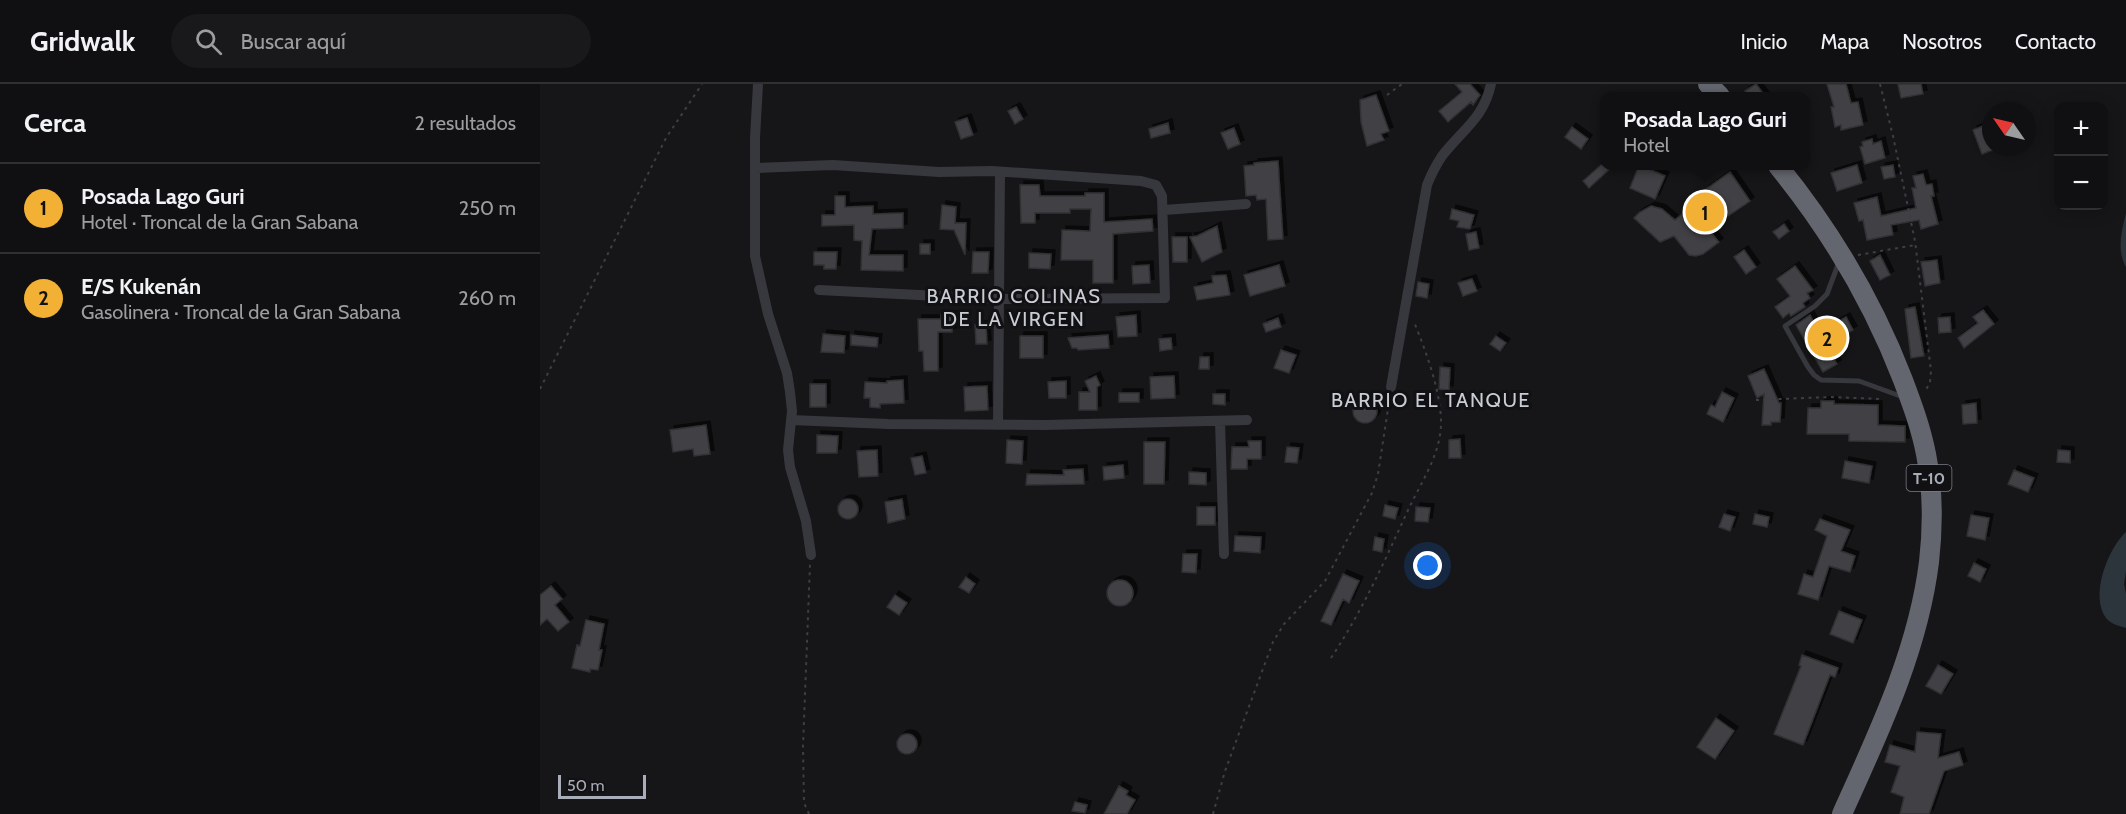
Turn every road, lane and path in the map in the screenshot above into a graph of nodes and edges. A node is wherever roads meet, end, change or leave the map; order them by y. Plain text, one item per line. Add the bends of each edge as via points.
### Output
1 (702, 84) edge
2 (758, 84) edge
3 (1402, 84) edge
4 (1491, 84) edge
5 (1880, 84) edge
6 (1387, 95) dead end
7 (755, 168) junction
8 (1782, 170) edge
9 (1000, 172) junction
10 (1246, 204) dead end
11 (1164, 210) junction
12 (1916, 245) junction
13 (1843, 255) junction
14 (819, 290) dead end
15 (999, 299) junction
16 (1404, 309) junction
17 (1391, 387) joint
18 (540, 389) edge
19 (1756, 400) dead end
20 (1912, 405) junction
21 (791, 420) junction
22 (1220, 420) junction
23 (1247, 420) dead end
24 (998, 425) junction
25 (1224, 554) dead end
26 (811, 555) joint
27 (1331, 658) dead end
28 (809, 814) edge
29 (1213, 814) edge
30 (1842, 814) edge

1 - 18 path via 666,138
2 - 7 street
3 - 6 path
4 - 16 street via 1480,114 1441,157 1427,185
5 - 12 path
7 - 9 street via 833,165
7 - 21 street via 755,256 787,373
8 - 13 highway, T-10
9 - 11 street via 1152,183 1161,192
9 - 15 street
10 - 11 street
11 - 15 street via 1165,298
12 - 13 path
12 - 20 path via 1931,371 1930,382
13 - 20 highway, T-10 via 1871,308
13 - 20 lane via 1827,294 1785,326 1808,367 1821,380 1859,381
14 - 15 street
15 - 24 street
16 - 17 street
16 - 27 path via 1429,362 1440,432 1376,582
17 - 29 path via 1372,493 1325,581 1290,616 1273,642
19 - 20 path via 1830,397
20 - 30 highway, T-10 via 1926,455 1931,506 1925,588 1897,686
21 - 24 street
21 - 26 street via 790,466 806,520
22 - 23 street
22 - 24 street
22 - 25 street
26 - 28 path via 803,747 804,803

